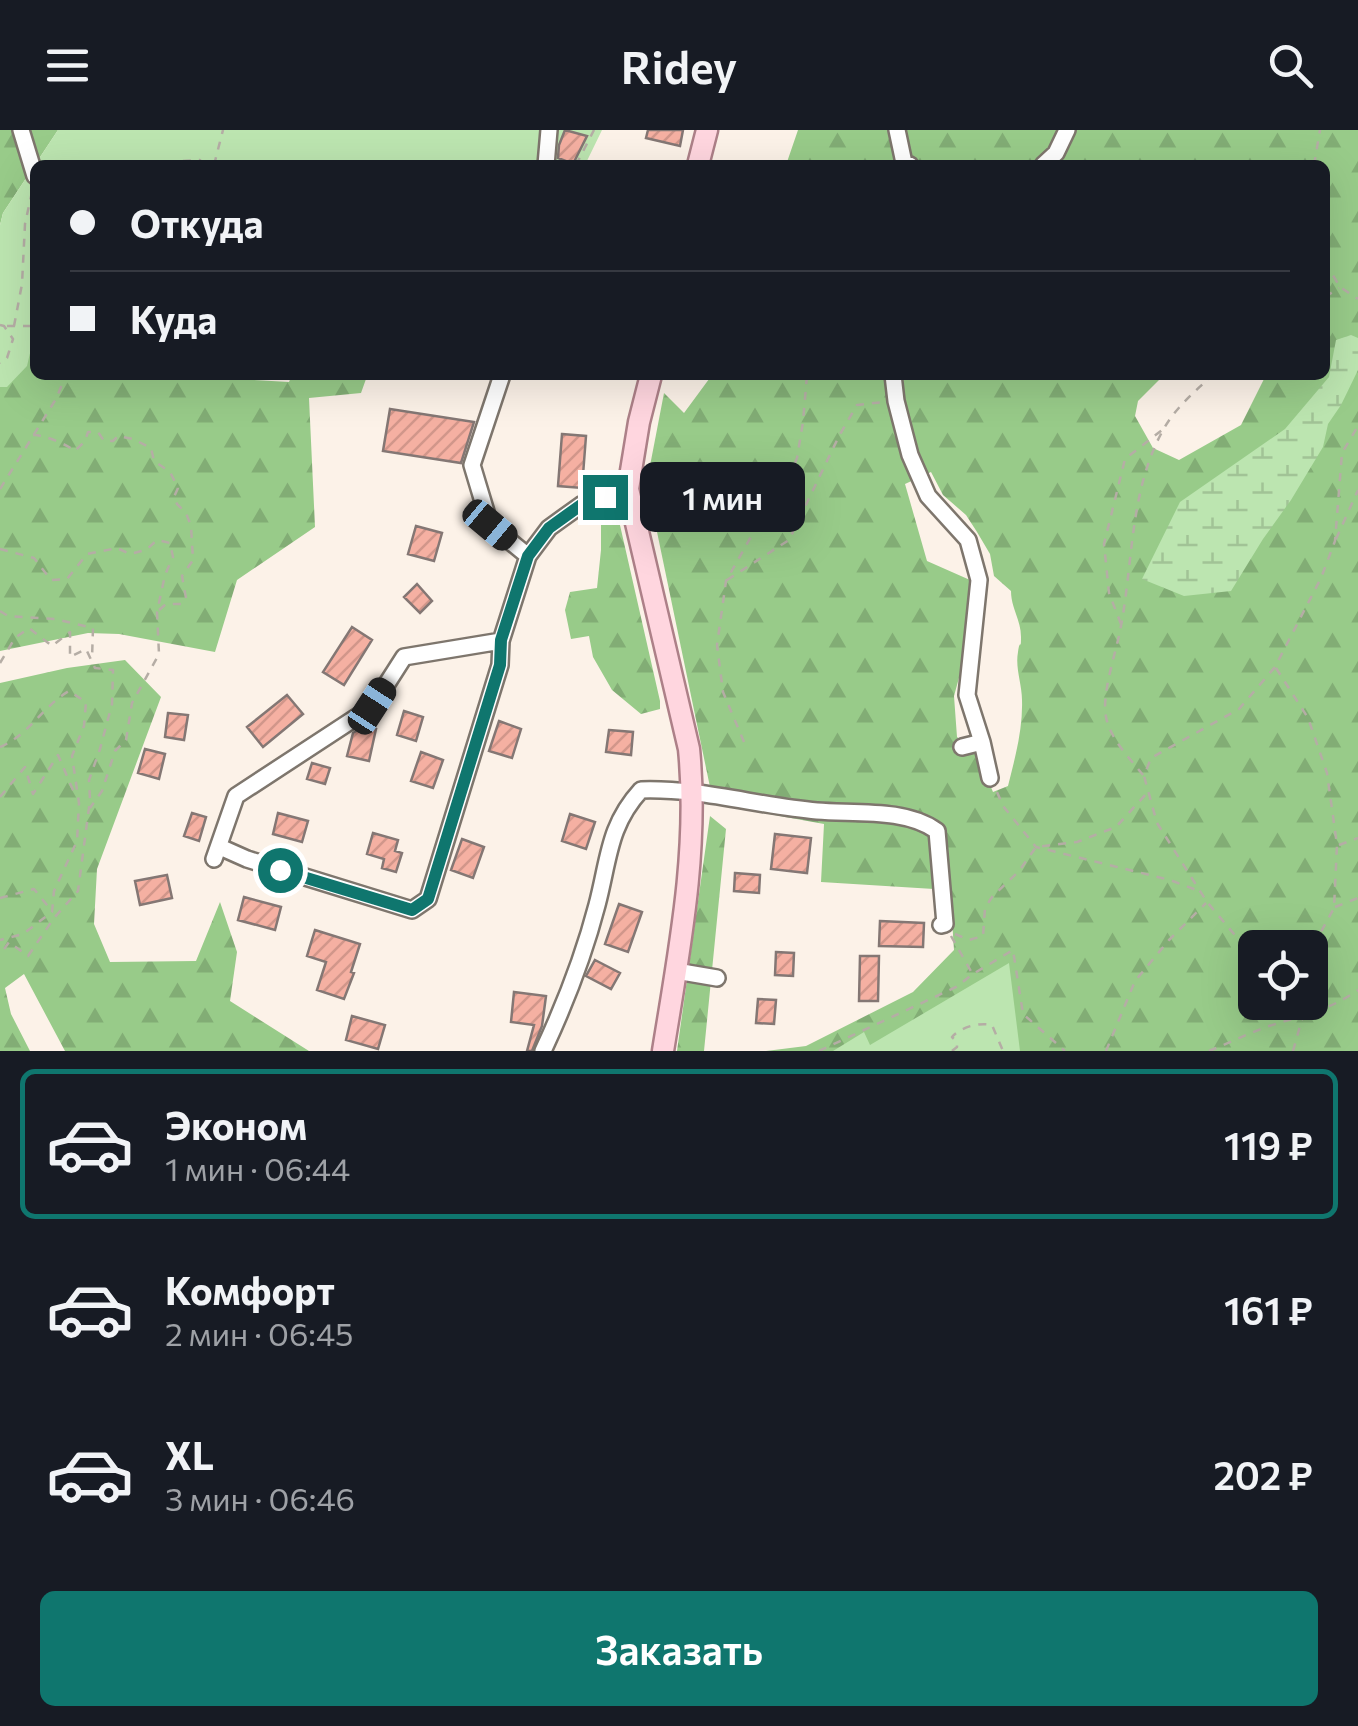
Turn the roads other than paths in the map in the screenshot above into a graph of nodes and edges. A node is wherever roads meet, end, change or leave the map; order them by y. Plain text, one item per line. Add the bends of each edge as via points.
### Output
1 (21, 130) edge
2 (549, 130) edge
3 (706, 130) edge
4 (896, 130) edge
5 (1068, 130) edge
6 (30, 160) edge
7 (546, 160) edge
8 (699, 160) edge
9 (905, 160) edge
10 (1048, 160) edge
11 (500, 380) edge
12 (650, 380) edge
13 (893, 380) edge
14 (628, 488) junction
15 (528, 556) junction
16 (501, 640) junction
17 (982, 742) junction
18 (962, 747) dead end
19 (990, 778) road end
20 (693, 792) junction
21 (941, 925) dead end
22 (676, 971) junction
23 (717, 978) dead end
24 (544, 1051) edge
25 (663, 1051) edge

1 - 6 street
2 - 7 street
3 - 8 main road
4 - 9 street
5 - 10 street
11 - 15 street via 472,466 490,525
12 - 14 main road
13 - 17 street via 910,455 928,496 968,540 980,580 967,695
14 - 15 street via 581,505 549,528
14 - 20 main road via 689,749
15 - 16 street
16 - 16 street via 500,665 428,899 412,910 217,853 236,796 372,706 404,657
17 - 18 street
17 - 19 street
20 - 21 street via 928,824 937,831
20 - 22 main road
20 - 24 street via 641,790 628,804
22 - 23 street
22 - 25 main road

